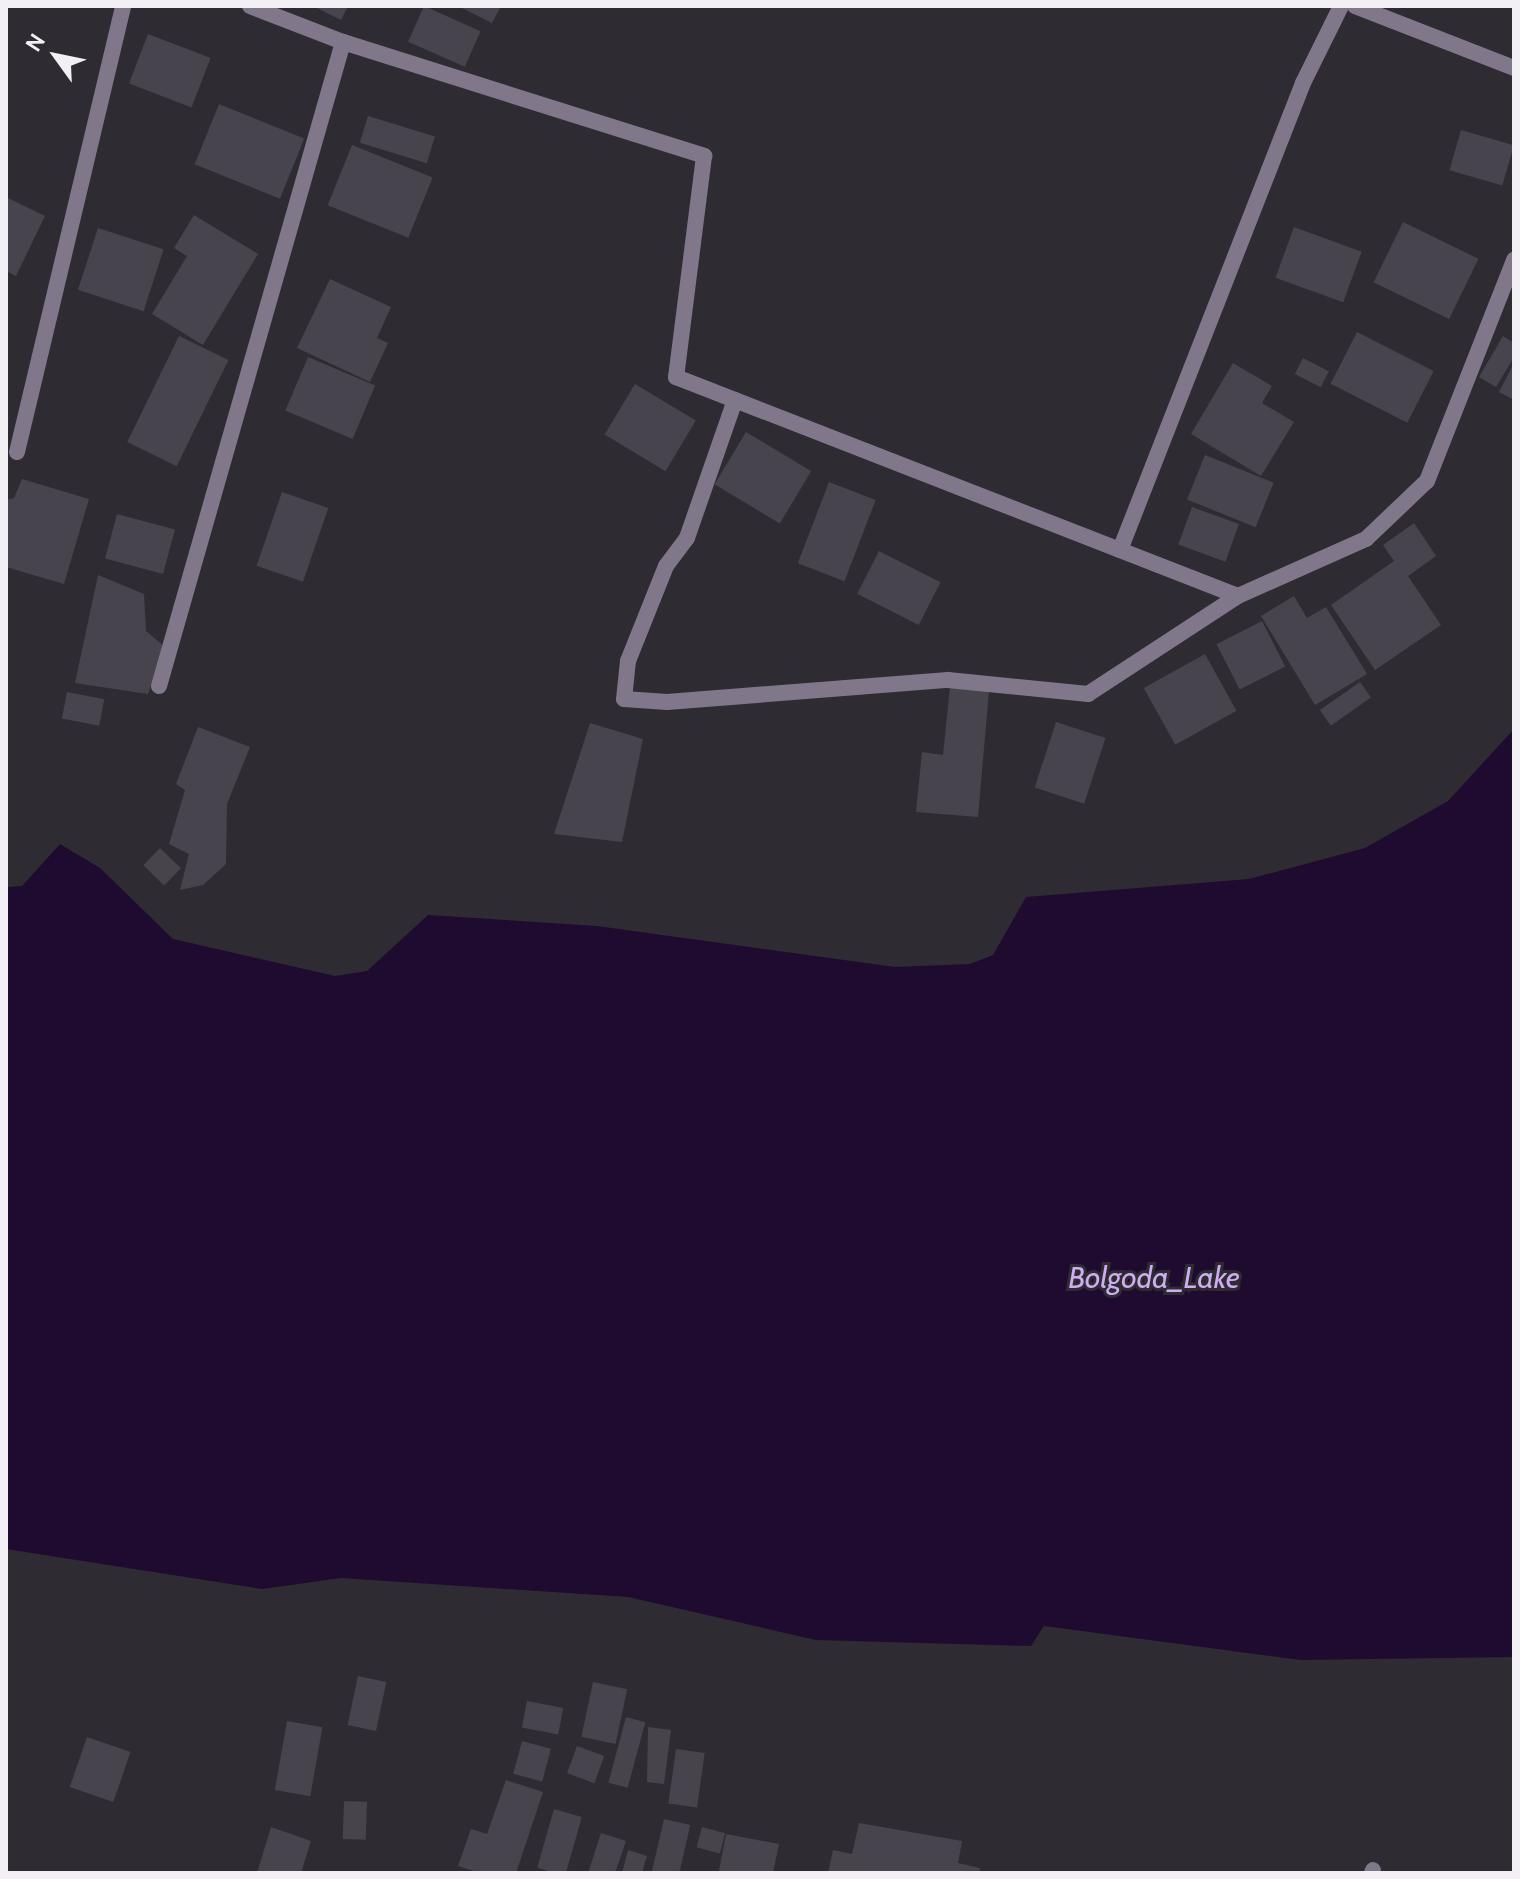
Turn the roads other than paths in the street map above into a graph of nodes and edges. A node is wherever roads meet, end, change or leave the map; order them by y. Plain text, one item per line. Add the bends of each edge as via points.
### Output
1 (123, 6) edge
2 (250, 6) edge
3 (1341, 6) edge
4 (1355, 6) edge
5 (343, 42) junction
6 (1514, 68) edge
7 (1514, 260) edge
8 (735, 400) junction
9 (17, 452) dead end
10 (1120, 550) junction
11 (1238, 596) junction
12 (159, 686) dead end

1 - 9 street
2 - 5 street
3 - 10 street via 1303,83
4 - 6 street
5 - 8 street via 704,156 676,377
5 - 12 street
7 - 11 street via 1427,481 1366,539
8 - 10 street
8 - 11 street via 687,538 666,566 628,661 624,699 667,702 948,680 1088,694
10 - 11 street

